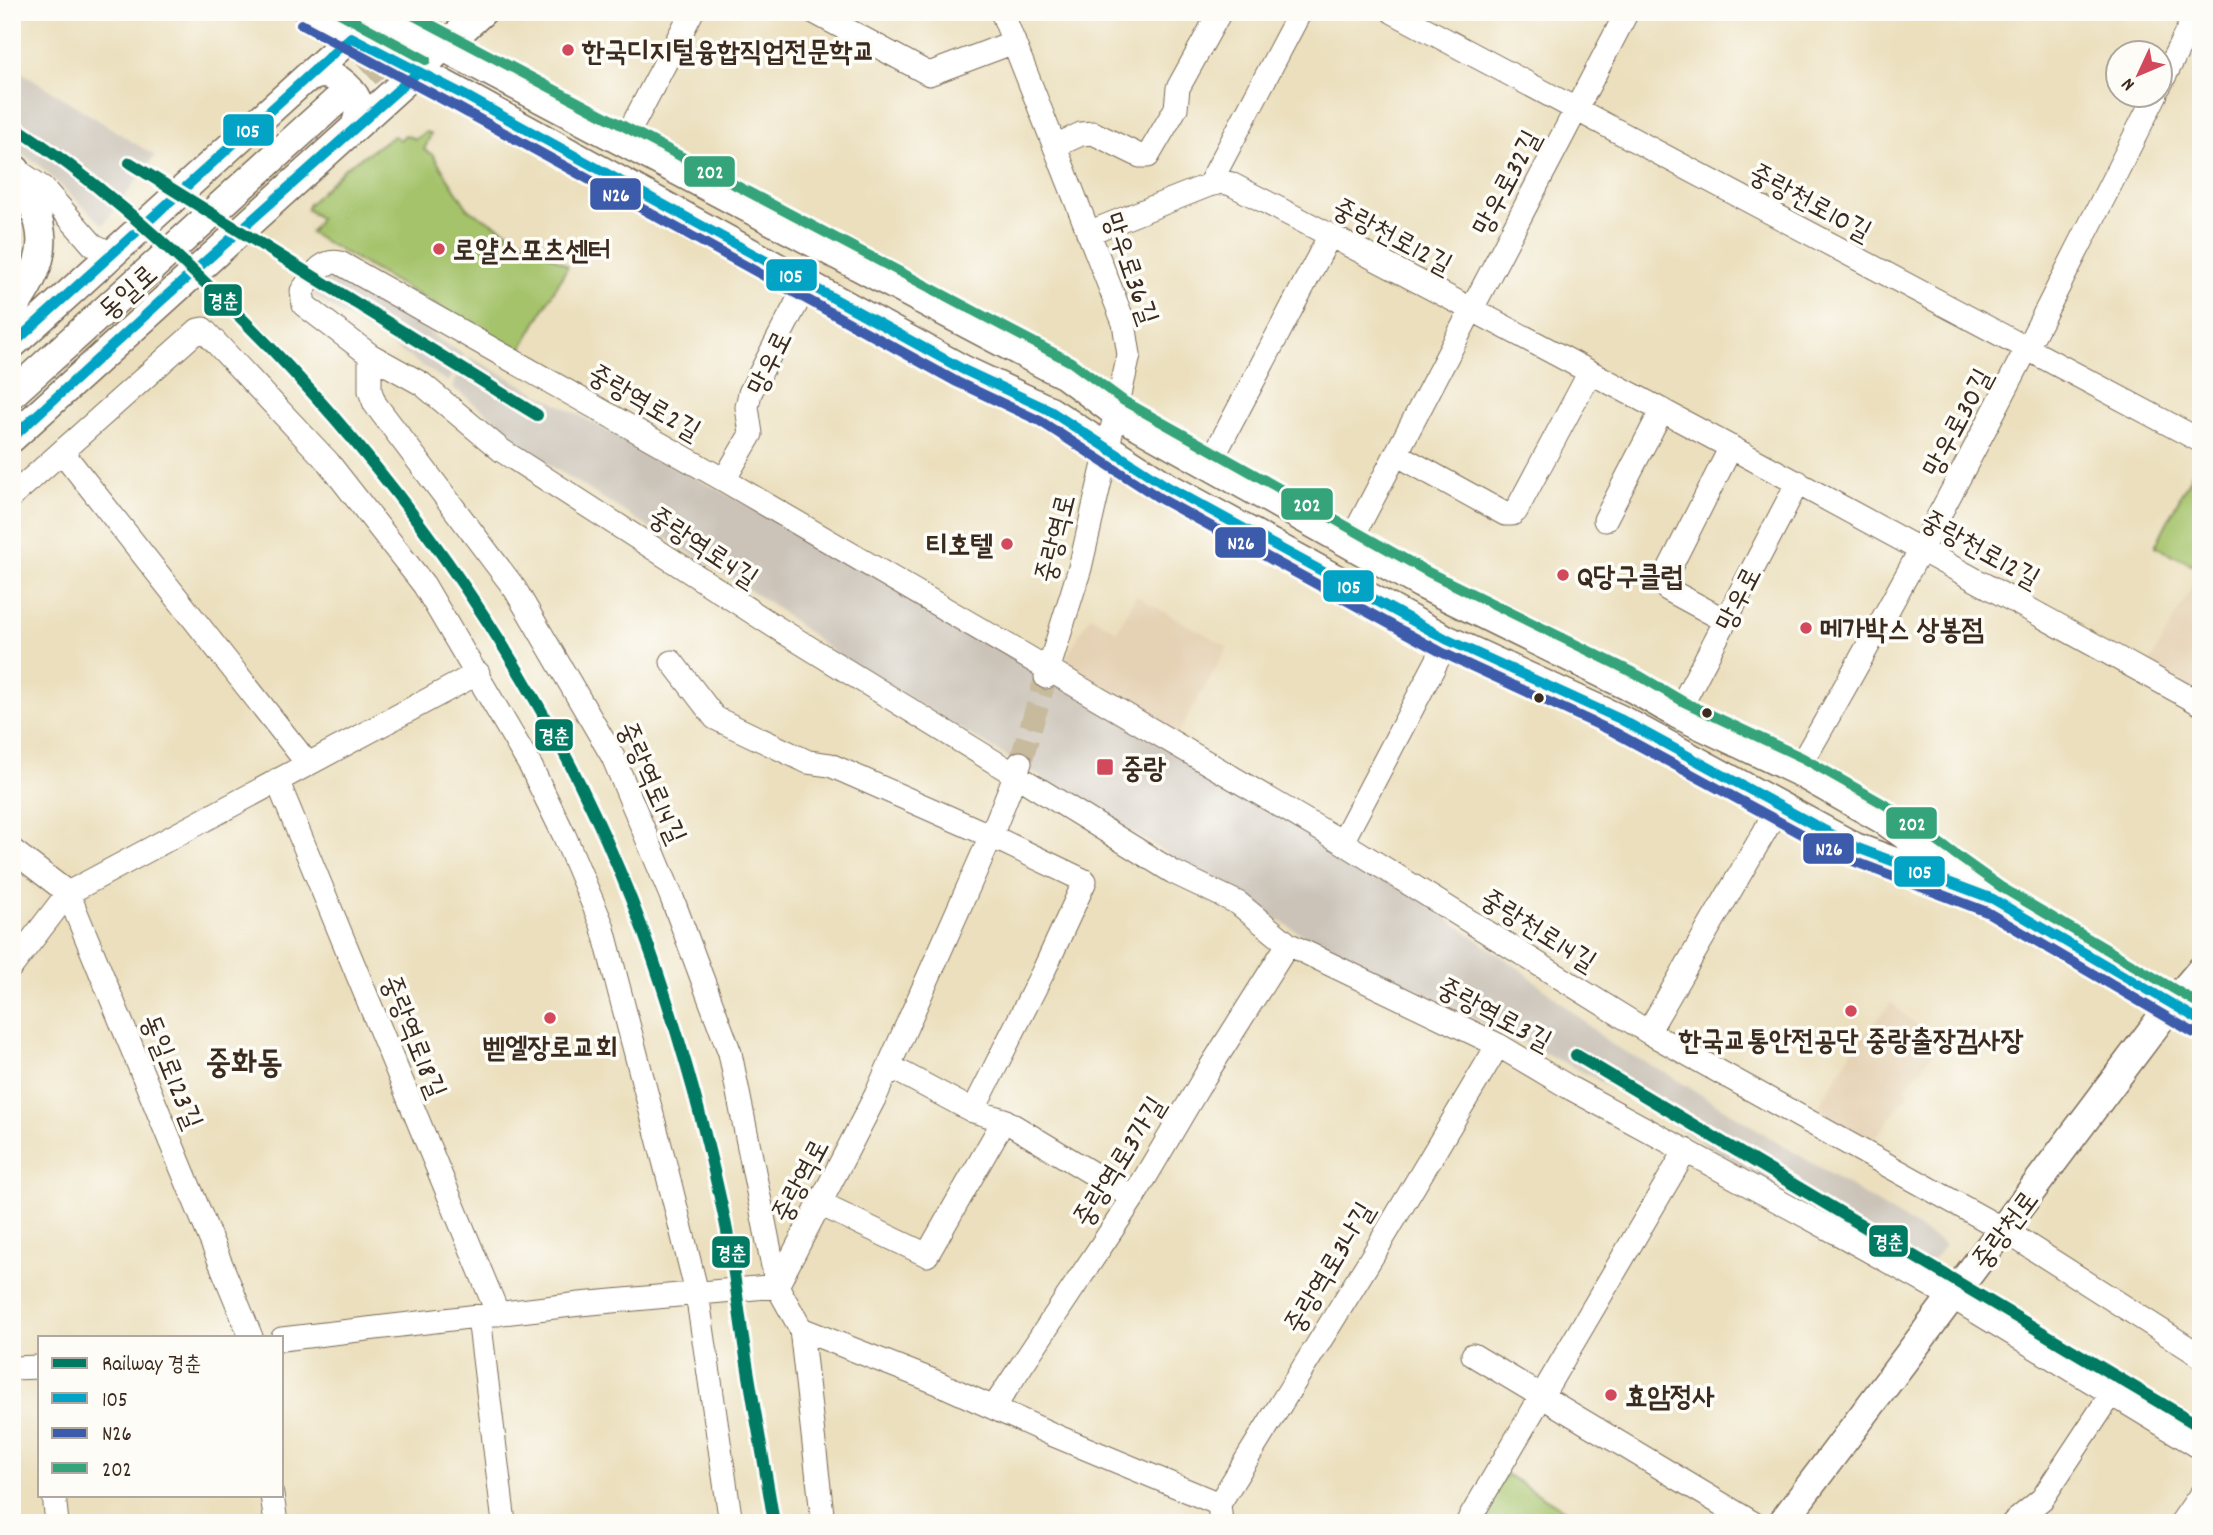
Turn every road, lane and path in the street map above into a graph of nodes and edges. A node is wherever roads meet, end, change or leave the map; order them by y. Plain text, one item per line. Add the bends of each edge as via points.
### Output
1 (308, 12) edge
2 (377, 12) edge
3 (692, 12) edge
4 (814, 12) edge
5 (1002, 12) edge
6 (1220, 12) edge
7 (1300, 12) edge
8 (1393, 12) edge
9 (1627, 12) edge
10 (472, 13) edge
11 (2192, 17) edge
12 (351, 37) junction
13 (1013, 42) junction
14 (444, 49) junction
15 (2174, 56) edge
16 (418, 72) junction
17 (306, 79) junction
18 (335, 102) tunnel mouth
19 (1578, 108) junction
20 (2149, 108) edge
21 (355, 127) junction
22 (623, 143) junction
23 (1055, 146) junction
24 (14, 169) edge
25 (1209, 185) junction
26 (1088, 233) junction
27 (1330, 235) junction
28 (112, 254) junction
29 (807, 284) junction
30 (1472, 309) junction
31 (12, 311) edge
32 (12, 345) edge
33 (2027, 351) junction
34 (370, 355) junction
35 (1590, 372) junction
36 (12, 394) edge
37 (1662, 410) junction
38 (1116, 413) junction
39 (12, 438) edge
40 (2201, 441) edge
41 (1731, 447) junction
42 (1106, 448) junction
43 (63, 453) junction
44 (1396, 454) junction
45 (1209, 464) junction
46 (724, 480) junction
47 (1798, 482) junction
48 (12, 496) edge
49 (1605, 520) dead end
50 (1349, 544) junction
51 (1922, 549) junction
52 (1726, 621) junction
53 (1448, 640) junction
54 (672, 662) dead end
55 (478, 673) junction
56 (1047, 673) junction
57 (2201, 704) edge
58 (1677, 714) junction
59 (307, 763) junction
60 (1018, 768) junction
61 (1797, 771) junction
62 (277, 780) junction
63 (1778, 804) junction
64 (991, 836) junction
65 (1342, 842) junction
66 (12, 850) edge
67 (68, 893) junction
68 (1993, 899) junction
69 (1288, 944) junction
70 (12, 966) edge
71 (2201, 970) edge
72 (2171, 1005) junction
73 (2201, 1021) edge
74 (1648, 1032) junction
75 (1498, 1045) junction
76 (889, 1066) junction
77 (973, 1111) junction
78 (1003, 1120) junction
79 (1686, 1150) junction
80 (1133, 1198) junction
81 (820, 1204) junction
82 (2004, 1230) junction
83 (777, 1286) junction
84 (696, 1293) junction
85 (1952, 1297) junction
86 (488, 1315) junction
87 (801, 1329) junction
88 (251, 1336) edge
89 (284, 1339) edge
90 (1473, 1355) dead end
91 (2201, 1356) edge
92 (12, 1368) edge
93 (38, 1372) edge
94 (2112, 1393) junction
95 (1540, 1396) junction
96 (994, 1407) junction
97 (2201, 1448) edge
98 (2201, 1494) edge
99 (54, 1496) edge
100 (272, 1496) edge
101 (1220, 1513) edge
102 (1784, 1522) edge
103 (57, 1523) edge
104 (275, 1523) edge
105 (504, 1523) edge
106 (731, 1523) edge
107 (823, 1523) edge
108 (1467, 1523) edge
109 (1754, 1523) edge
110 (2013, 1523) edge
111 (2181, 1523) edge

1 - 12 main road
2 - 12 main road
2 - 14 main road
3 - 22 street
4 - 13 street via 929,74
5 - 13 street, 망우로36길
6 - 23 street via 1178,88 1176,108 1148,156 1093,133
7 - 25 street
8 - 19 street, 중랑천로10길
9 - 19 street, 망우로32길
10 - 14 main road
11 - 15 street
12 - 16 main road
12 - 17 main road
13 - 23 street, 망우로36길
14 - 16 main road
14 - 22 main road
16 - 21 main road
16 - 29 main road
17 - 21 main road via 330,75 351,92 360,110
17 - 28 main road
18 - 36 main road, 동일로
19 - 30 street, 망우로32길
19 - 33 street, 중랑천로10길
20 - 33 street, 망우로30길
21 - 39 main road
22 - 38 main road via 1057,371
23 - 26 street, 망우로36길
24 - 28 street via 43,188 93,245
24 - 31 main road via 33,202 43,245 27,289
25 - 26 street, 중랑천로12길
25 - 27 street, 중랑천로12길 via 1231,184
26 - 38 street, 망우로36길 via 1124,323 1129,355
27 - 30 street, 중랑천로12길
27 - 45 street
28 - 32 main road
29 - 42 main road via 964,370 1047,409
29 - 46 street, 망우로 via 750,393 751,434
30 - 35 street, 중랑천로12길
30 - 44 street, 망우로32길
33 - 40 street, 중랑천로10길
33 - 51 street, 망우로30길
34 - 46 street, 중랑역로2길 via 304,305 302,291 323,265 340,263
34 - 60 street, 중랑역로4길 via 414,378 501,450 763,619
34 - 83 street, 중랑역로14길 via 370,391 375,404 515,589 613,757 730,1053
35 - 37 street, 중랑천로12길
35 - 44 street via 1514,513 1505,514
37 - 41 street, 중랑천로12길
37 - 49 street
38 - 42 street, 중랑역로
38 - 45 main road
41 - 47 street, 중랑천로12길
41 - 52 street via 1663,581 1667,589
42 - 53 main road via 1168,487
42 - 56 street, 중랑역로 via 1080,568
43 - 48 street
43 - 55 street via 203,329 335,471 424,585
43 - 59 street
44 - 50 street, 망우로32길
45 - 50 main road
46 - 56 street, 중랑역로2길
47 - 51 street, 중랑천로12길
47 - 52 street, 망우로
50 - 58 main road
51 - 57 street, 중랑천로12길
51 - 61 street, 망우로30길
52 - 58 street, 망우로
53 - 63 main road via 1620,719
53 - 65 street
54 - 64 street via 715,718 808,762 830,765
55 - 59 street
55 - 84 street via 531,767 602,925
56 - 65 street, 중랑천로14길
58 - 61 main road
59 - 62 street
60 - 64 street, 중랑역로
60 - 69 street, 중랑역로3길 via 1172,872 1238,903
61 - 68 main road via 1882,819
62 - 67 street
62 - 86 street, 중랑역로18길
63 - 68 main road via 1855,847
63 - 74 street
64 - 76 street, 중랑역로
64 - 77 street via 1085,881
65 - 74 street, 중랑천로14길
66 - 67 street
67 - 70 street
67 - 88 street, 동일로123길
68 - 72 main road
69 - 75 street, 중랑역로3길
69 - 80 street, 중랑역로3가길
71 - 72 main road, 중랑천로
72 - 73 main road
72 - 82 main road, 중랑천로
74 - 82 street, 중랑천로14길
75 - 79 street, 중랑역로3길
75 - 101 street, 중랑역로3나길
76 - 77 street
76 - 81 street, 중랑역로
77 - 78 street
78 - 80 street
78 - 81 street via 927,1255
79 - 85 street, 중랑역로3길
79 - 95 street
80 - 96 street, 중랑역로3가길
81 - 83 street, 중랑역로
82 - 85 main road, 중랑천로
82 - 91 street, 중랑천로14길
83 - 84 street
83 - 87 street, 중랑역로14길
84 - 86 street
84 - 106 street
85 - 94 street, 중랑역로3길
85 - 102 main road, 중랑천로
86 - 89 street
86 - 105 street, 중랑역로18길
87 - 96 street
87 - 107 street
90 - 95 street
92 - 93 street
94 - 97 street, 중랑역로3길
94 - 110 street via 2042,1499
95 - 108 street
95 - 109 street
96 - 101 street
98 - 111 street
99 - 103 street
100 - 104 street

